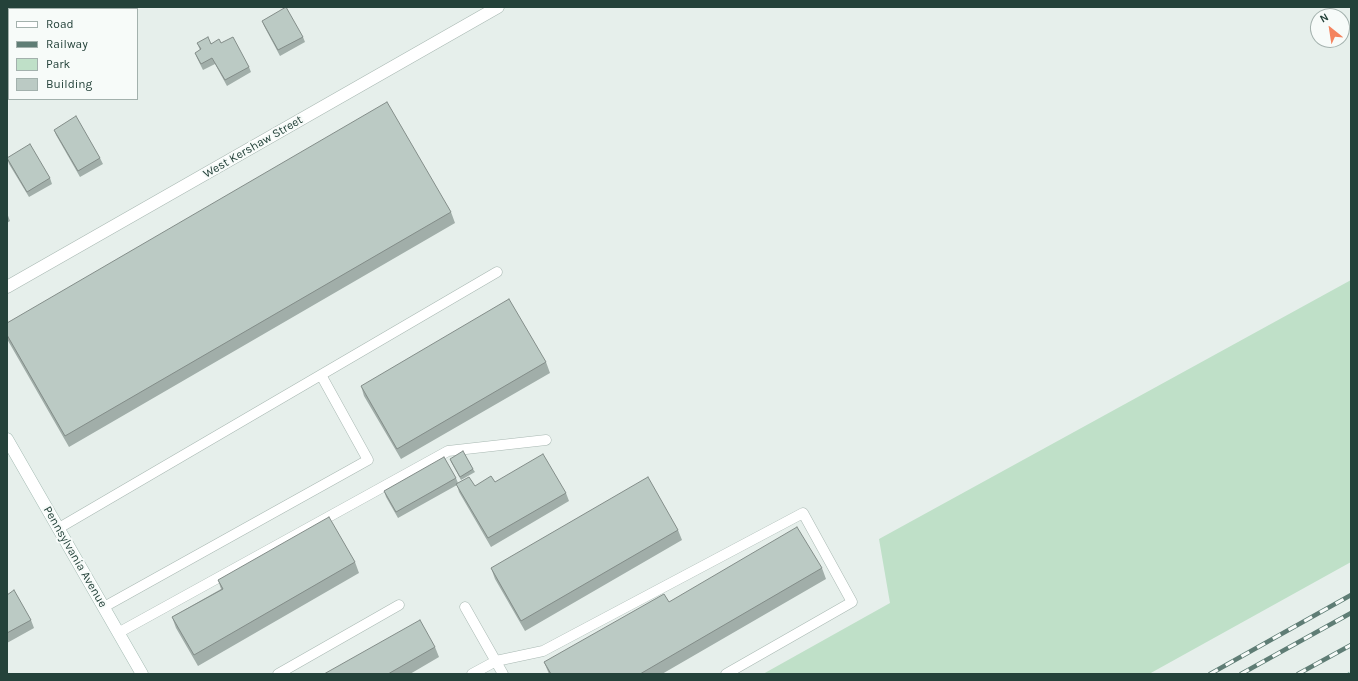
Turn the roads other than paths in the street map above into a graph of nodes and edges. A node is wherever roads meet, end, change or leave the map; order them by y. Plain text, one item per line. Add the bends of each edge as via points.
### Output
1 (498, 7) edge
2 (497, 272) dead end
3 (7, 287) edge
4 (320, 375) junction
5 (7, 439) edge
6 (546, 440) dead end
7 (59, 528) junction
8 (399, 605) dead end
9 (104, 607) junction
10 (465, 607) dead end
11 (118, 633) junction
12 (496, 661) junction
13 (142, 674) edge
14 (278, 674) edge
15 (472, 674) edge
16 (503, 674) edge
17 (726, 674) edge

1 - 3 street, West Kershaw Street
2 - 4 lane
4 - 7 lane
4 - 9 lane via 368,460
5 - 7 street, Pennsylvania Avenue
6 - 11 lane via 448,451
7 - 9 street, Pennsylvania Avenue
8 - 14 lane
9 - 11 street, Pennsylvania Avenue
10 - 12 lane
11 - 13 street, Pennsylvania Avenue
12 - 15 lane
12 - 16 lane
12 - 17 lane via 543,652 803,513 852,602

